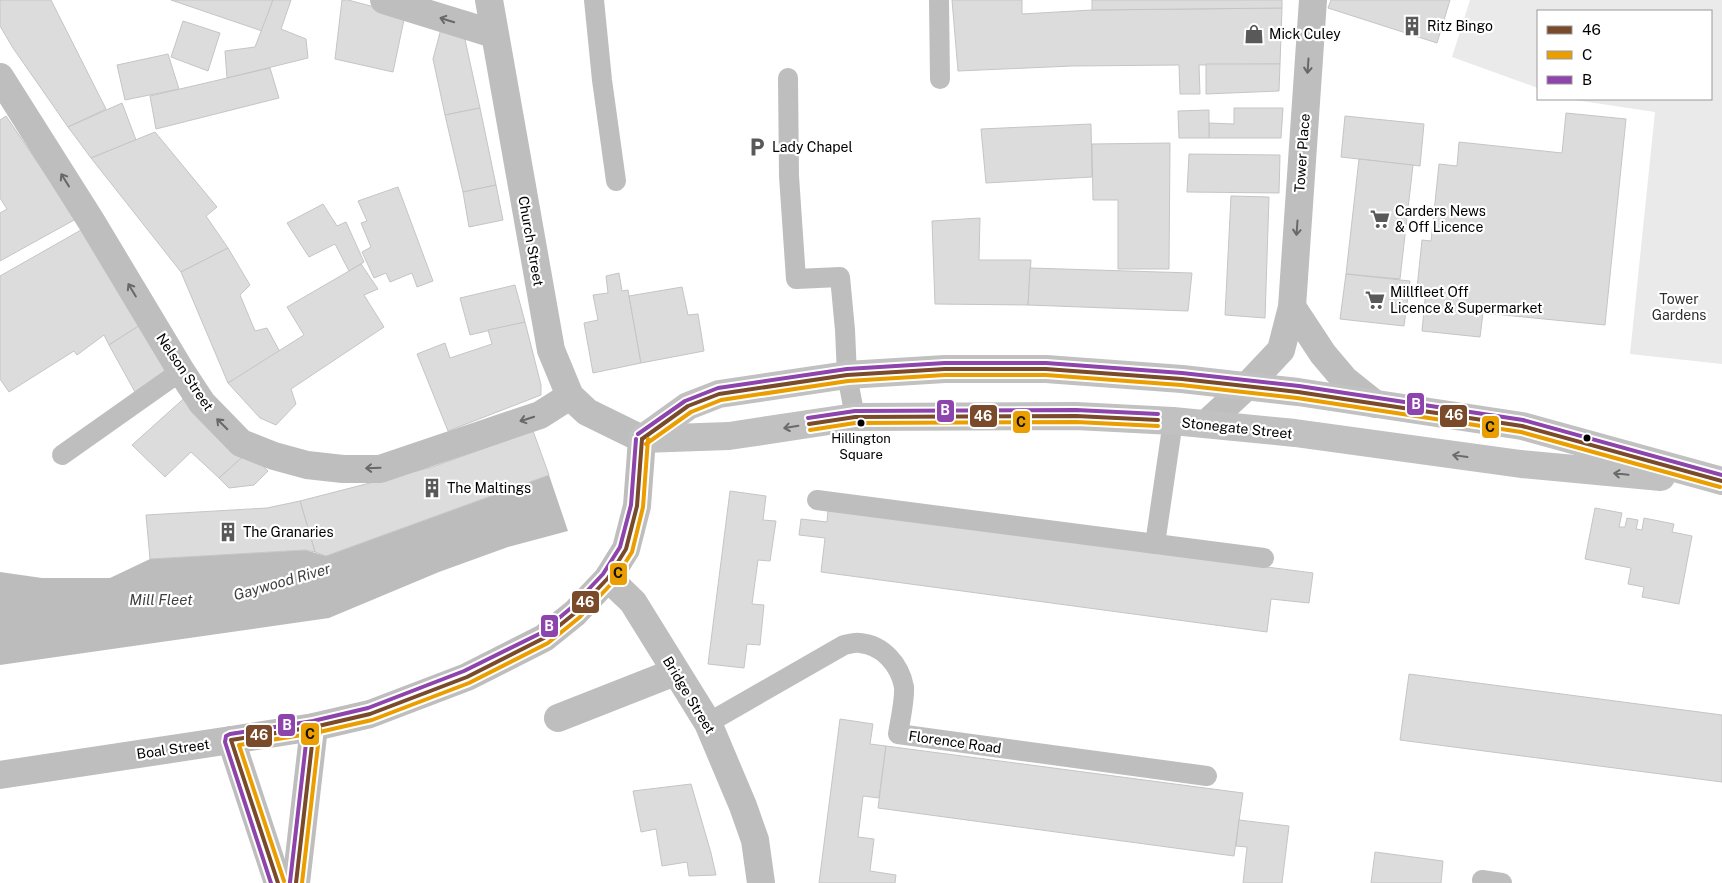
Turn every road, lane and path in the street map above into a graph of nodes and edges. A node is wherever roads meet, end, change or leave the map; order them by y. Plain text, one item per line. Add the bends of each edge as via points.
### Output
1 (384, 0) edge
2 (489, 0) edge
3 (594, 0) edge
4 (939, 0) edge
5 (1312, 0) edge
6 (494, 34) junction
7 (0, 77) edge
8 (788, 78) dead end
9 (940, 79) dead end
10 (616, 181) dead end
11 (1292, 306) junction
12 (181, 371) junction
13 (847, 375) junction
14 (1247, 386) junction
15 (570, 396) junction
16 (1375, 404) junction
17 (855, 417) junction
18 (1173, 421) junction
19 (1206, 424) junction
20 (642, 439) junction
21 (62, 455) dead end
22 (1722, 482) edge
23 (817, 500) dead end
24 (1155, 544) junction
25 (1264, 558) dead end
26 (608, 578) junction
27 (675, 672) junction
28 (558, 718) dead end
29 (708, 723) junction
30 (314, 727) junction
31 (231, 740) junction
32 (0, 775) edge
33 (1207, 776) dead end
34 (1482, 880) dead end
35 (278, 883) edge
36 (296, 883) edge
37 (761, 883) edge
38 (1502, 883) edge

6 -> 1 street
2 - 6 street, Church Street
3 - 10 lane
4 - 9 lane
5 -> 11 street, Tower Place
6 - 15 street, Church Street via 551,350
12 -> 7 street, Nelson Street
8 - 13 lane via 789,176 796,279 840,277
11 - 14 street, Tower Place via 1281,350
11 - 16 street via 1323,354 1345,380
15 -> 12 street, Nelson Street via 540,415 380,469 343,469 308,465 241,443 202,403
12 - 21 lane
13 - 14 street via 945,369 1046,369
13 - 17 lane
13 - 20 street via 719,394 688,406
14 - 16 street
14 - 19 street, Tower Place
15 - 20 street, Church Street via 587,412
16 - 22 street via 1522,426
17 - 18 street, Stonegate Street via 1076,416
17 -> 20 street, Stonegate Street via 729,436
18 - 19 street, Stonegate Street
18 - 24 lane
22 -> 19 street, Stonegate Street via 1521,464
20 - 26 street, Boal Street via 636,506 626,549
23 - 24 lane
24 - 25 lane
26 - 27 street, Bridge Street via 632,602
26 - 30 street, Boal Street via 575,613 544,638 467,677 370,714
27 - 28 street
27 - 29 street, Bridge Street
29 - 33 lane, Florence Road via 844,645 859,642 886,654 899,669 904,689 898,734
29 - 37 street, Bridge Street via 755,840
30 - 31 street, Boal Street
30 - 36 street
31 - 32 street, Boal Street
31 - 35 street
34 - 38 lane

